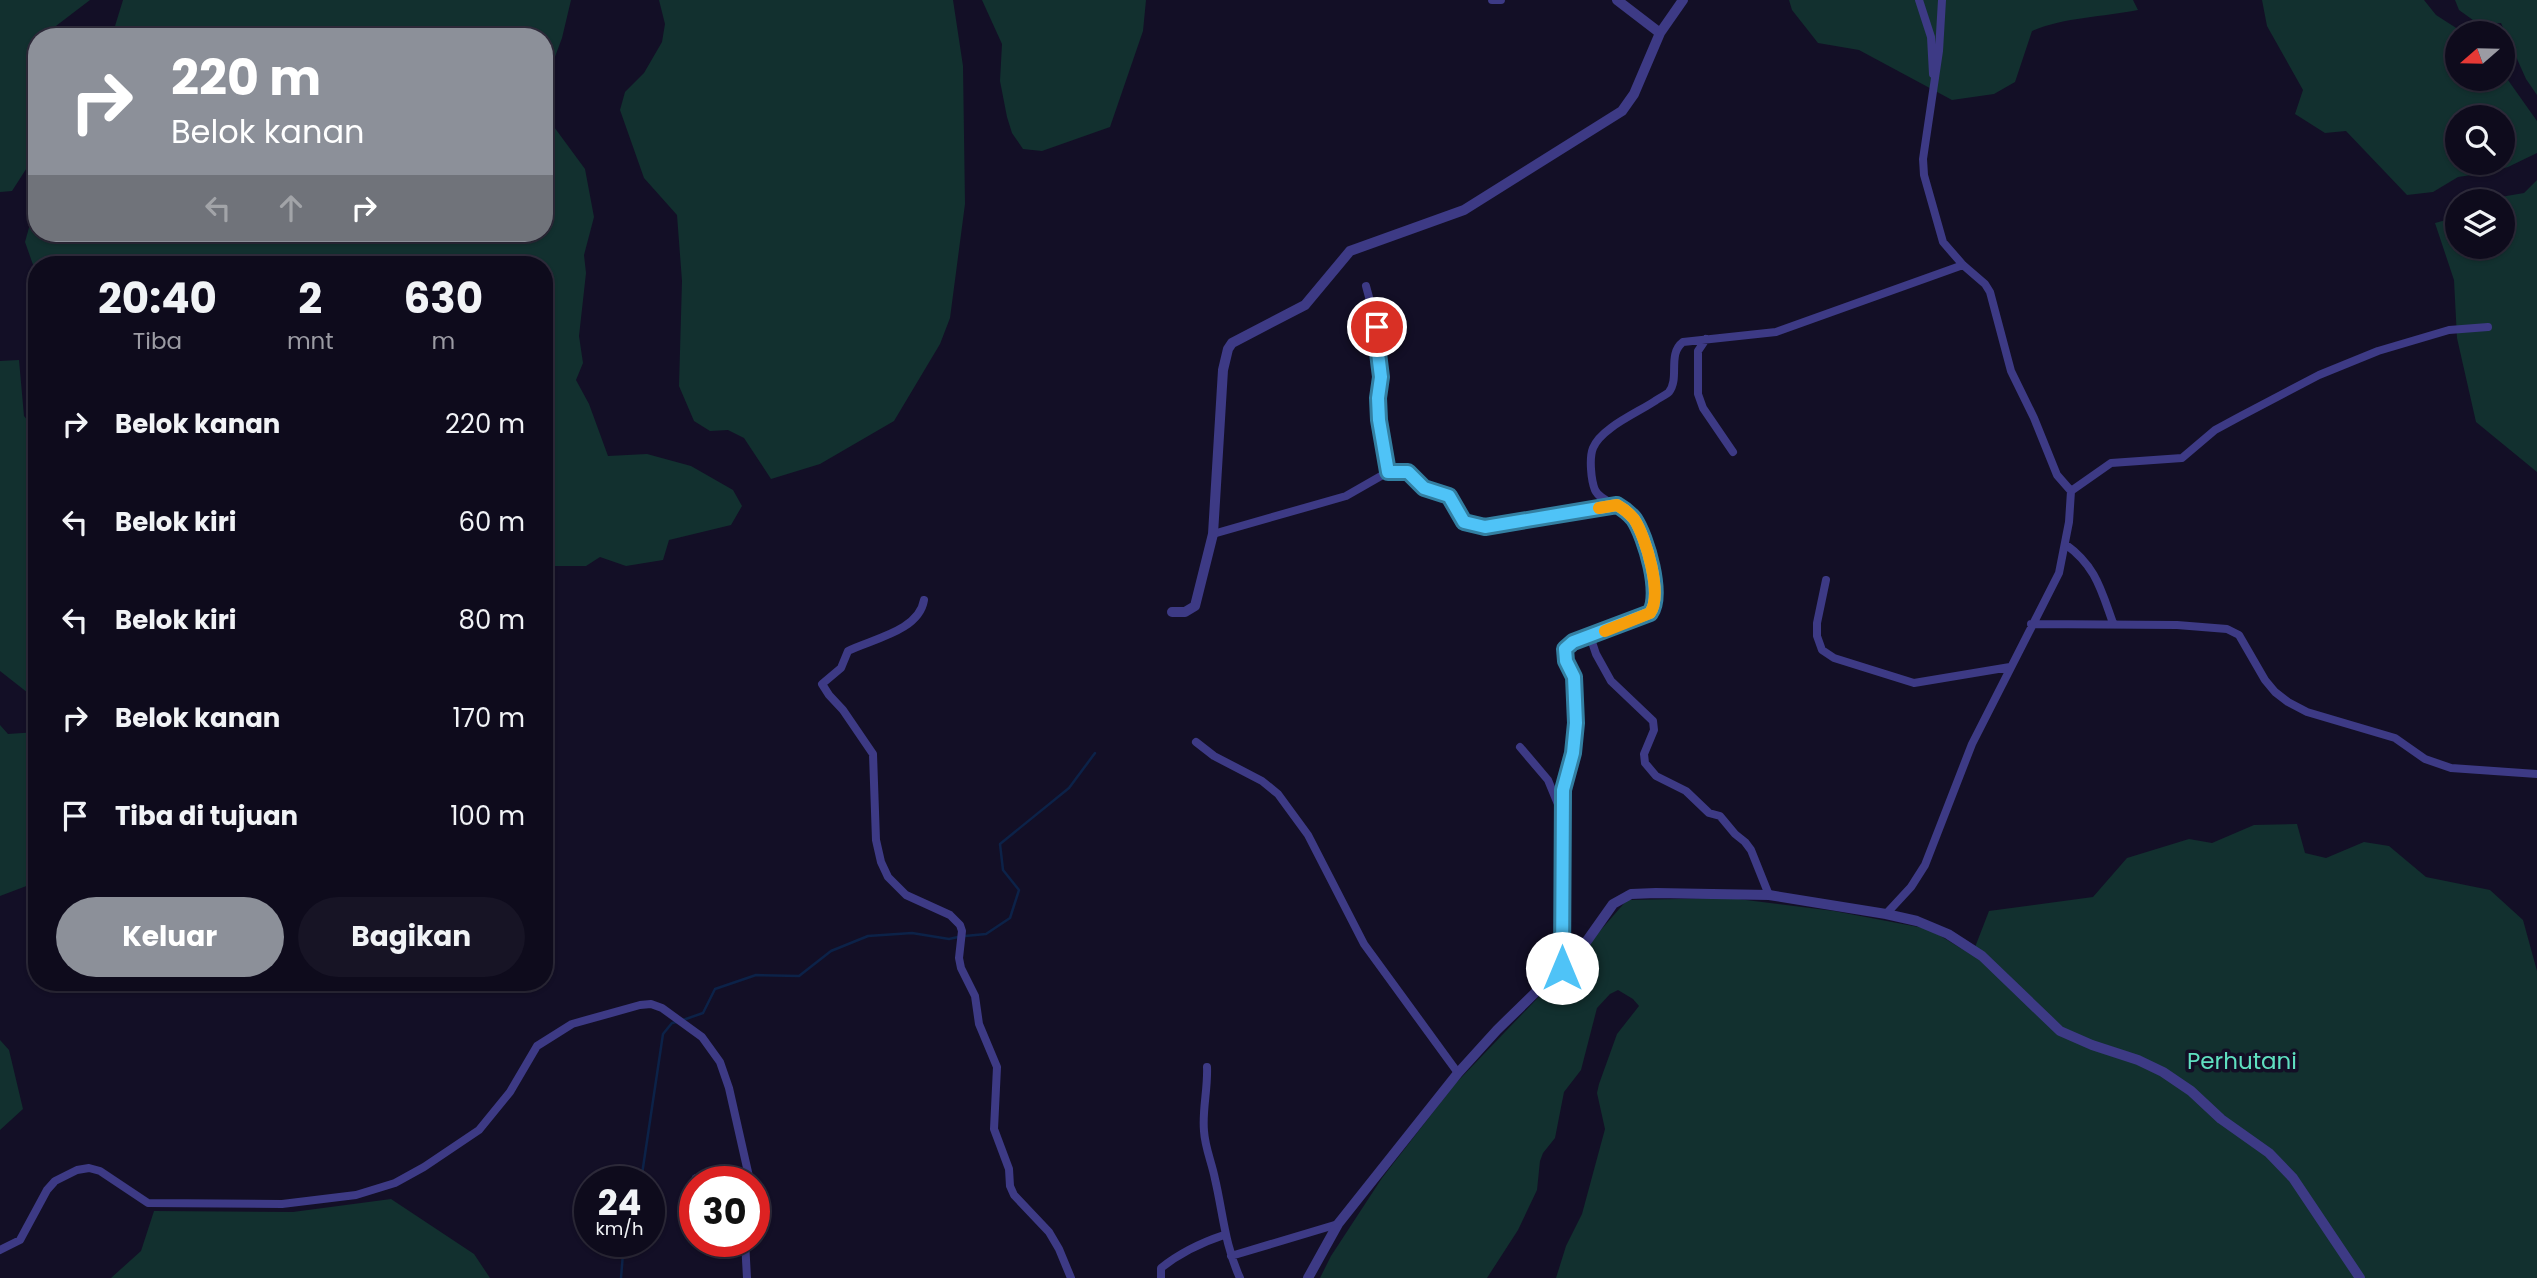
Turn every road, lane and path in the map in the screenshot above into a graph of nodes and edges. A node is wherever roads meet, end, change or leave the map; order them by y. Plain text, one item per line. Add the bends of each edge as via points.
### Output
1 (1492, 0) edge
2 (1501, 0) edge
3 (1618, 0) edge
4 (1683, 0) edge
5 (1919, 0) edge
6 (1942, 0) edge
7 (1660, 33) junction
8 (1934, 83) junction
9 (1964, 265) junction
10 (1366, 286) dead end
11 (2488, 327) dead end
12 (1709, 338) junction
13 (1733, 452) dead end
14 (1388, 472) junction
15 (2071, 491) junction
16 (1617, 505) junction
17 (1213, 534) junction
18 (2065, 544) junction
19 (1826, 580) dead end
20 (924, 600) dead end
21 (1172, 612) dead end
22 (2031, 624) junction
23 (2113, 624) junction
24 (1590, 636) junction
25 (2010, 667) junction
26 (1196, 742) dead end
27 (1520, 747) dead end
28 (2537, 774) edge
29 (1563, 815) junction
30 (1769, 895) junction
31 (1886, 914) junction
32 (1562, 968) junction
33 (1207, 1067) dead end
34 (1458, 1073) junction
35 (746, 1166) edge
36 (1338, 1224) junction
37 (1224, 1234) junction
38 (0, 1250) edge
39 (1231, 1256) junction
40 (746, 1257) edge
41 (747, 1278) edge
42 (1071, 1278) edge
43 (1161, 1278) edge
44 (1240, 1278) edge
45 (1307, 1278) edge
46 (2360, 1278) edge

1 - 2 street
3 - 7 street
4 - 7 street
5 - 8 street via 1931,37
6 - 8 street
7 - 17 street via 1622,111 1471,206 1350,251 1305,304 1232,344 1223,370
8 - 9 street via 1924,175 1943,242
9 - 12 street via 1776,332
9 - 15 street via 1990,292 2013,377 2057,474
10 - 14 street via 1377,327 1379,420
11 - 15 street via 2449,330 2378,351 2319,375 2239,417 2182,457 2111,463
12 - 13 street via 1698,351 1698,394
12 - 16 street via 1680,344 1668,392 1596,442 1591,457 1595,491
14 - 16 street via 1408,472 1424,488 1449,496 1464,522 1476,526
14 - 17 street via 1346,496
15 - 18 street
16 - 24 street via 1633,518 1643,539 1651,567 1653,609 1644,617
17 - 21 street via 1195,606
18 - 22 street via 2059,573
18 - 23 street via 2091,568
19 - 25 street via 1817,636 1822,650 1834,659 1914,683
20 - 42 street via 914,620 848,651 841,668 822,684 873,754 876,840 888,877 906,895 956,919 962,931 961,968 997,1066 994,1129 1009,1169 1010,1186 1049,1232
22 - 23 street
22 - 25 street
23 - 28 street via 2227,629 2239,635 2275,692 2307,712 2395,738 2425,759 2451,768
24 - 29 street via 1565,649 1574,677 1576,723
24 - 30 street via 1611,681 1653,721 1645,763 1656,776 1720,816 1745,842
25 - 31 street via 1967,755 1925,865
26 - 34 street via 1278,794 1307,835 1364,944
27 - 29 street via 1548,780
29 - 32 street
30 - 31 street
30 - 32 street via 1631,894 1613,904
31 - 46 street via 1933,927 1967,945 2060,1031 2138,1060 2179,1082 2281,1164
32 - 34 street
33 - 37 street via 1205,1145
34 - 36 street
35 - 38 street via 725,1074 712,1050 702,1037 662,1008 632,1006 551,1035 537,1046 510,1092 479,1130 395,1182 356,1195 293,1203 148,1203 100,1171 77,1170 55,1181 20,1240
36 - 39 street
36 - 45 street
37 - 39 street
37 - 43 street via 1178,1254 1161,1268
39 - 44 street
40 - 41 street

